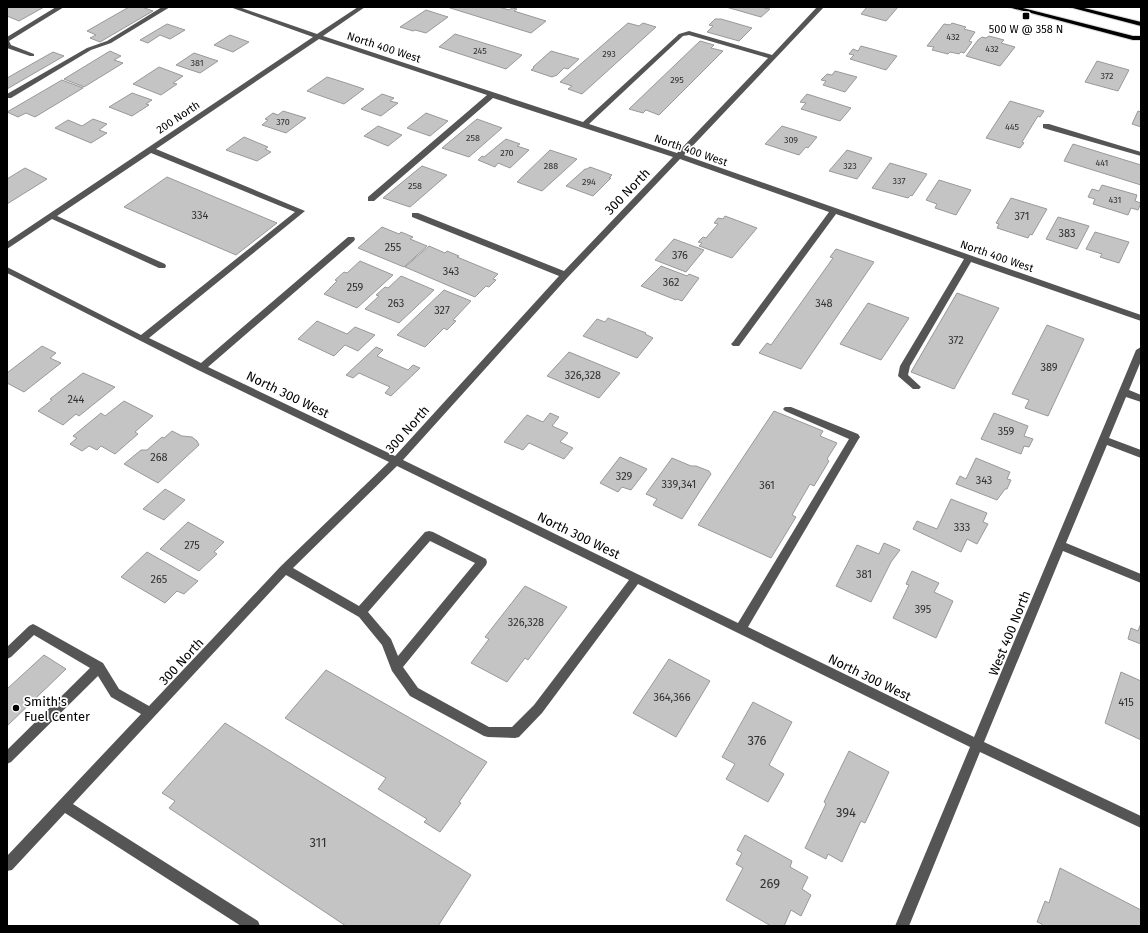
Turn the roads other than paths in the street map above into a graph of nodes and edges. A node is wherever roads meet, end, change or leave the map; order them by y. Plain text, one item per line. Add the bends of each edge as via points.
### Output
1 (61, 7) edge
2 (167, 7) edge
3 (233, 7) edge
4 (362, 7) edge
5 (821, 7) edge
6 (1011, 7) edge
7 (1072, 7) edge
8 (1141, 24) edge
9 (318, 37) junction
10 (1141, 38) edge
11 (7, 41) edge
12 (32, 55) dead end
13 (772, 57) junction
14 (492, 95) junction
15 (8, 96) edge
16 (584, 125) junction
17 (1046, 126) dead end
18 (149, 149) junction
19 (1141, 154) edge
20 (678, 156) junction
21 (371, 199) dead end
22 (834, 211) junction
23 (415, 215) dead end
24 (51, 216) junction
25 (351, 239) dead end
26 (7, 246) edge
27 (969, 258) junction
28 (162, 266) dead end
29 (7, 270) edge
30 (565, 275) junction
31 (1141, 318) edge
32 (142, 339) junction
33 (736, 344) dead end
34 (1141, 350) edge
35 (201, 368) junction
36 (916, 387) dead end
37 (1124, 392) junction
38 (1141, 399) edge
39 (788, 409) dead end
40 (1104, 440) junction
41 (1141, 454) edge
42 (396, 461) junction
43 (1060, 545) junction
44 (286, 569) junction
45 (636, 579) junction
46 (1141, 579) edge
47 (360, 613) junction
48 (740, 630) junction
49 (7, 654) edge
50 (100, 666) junction
51 (396, 667) junction
52 (151, 713) junction
53 (978, 745) junction
54 (7, 758) edge
55 (64, 805) junction
56 (1141, 822) edge
57 (7, 865) edge
58 (253, 926) edge
59 (902, 926) edge

1 - 11 street
2 - 15 street via 109,42 89,49
3 - 9 street, North 400 West
4 - 9 street, 200 North
5 - 13 street, 300 North
6 - 10 main road
7 - 8 main road
9 - 14 street, North 400 West
9 - 18 street, 200 North
11 - 12 street via 9,46
13 - 16 street via 689,33 682,35
13 - 20 street, 300 North
14 - 16 street, North 400 West
14 - 21 street
16 - 20 street, North 400 West
17 - 19 street
18 - 24 street, 200 North
18 - 32 street via 301,211
20 - 22 street, North 400 West
20 - 30 street, 300 North
22 - 27 street, North 400 West
22 - 33 street
23 - 30 street
24 - 26 street, 200 North
24 - 28 street
25 - 35 street
27 - 31 street, North 400 West
27 - 36 street via 905,366 903,376
29 - 32 street, North 300 West
30 - 42 street, 300 North
32 - 35 street, North 300 West
34 - 37 street, West 400 North
35 - 42 street, North 300 West
37 - 38 street
37 - 40 street, West 400 North
39 - 48 street via 855,437
40 - 41 street
40 - 43 street, West 400 North
42 - 44 street, 300 North
42 - 45 street, North 300 West
43 - 46 street
43 - 53 street, West 400 North
44 - 47 street
44 - 52 street, 300 North
45 - 48 street, North 300 West
45 - 51 street via 538,709 515,733 488,732 414,692
47 - 51 street via 387,642
47 - 51 street via 429,534 482,562
48 - 53 street, North 300 West
49 - 50 street via 33,629
50 - 52 street via 115,693
50 - 54 street
52 - 55 street, 300 North
53 - 56 street, North 300 West
53 - 59 street, West 400 North
55 - 57 street, 300 North
55 - 58 street

